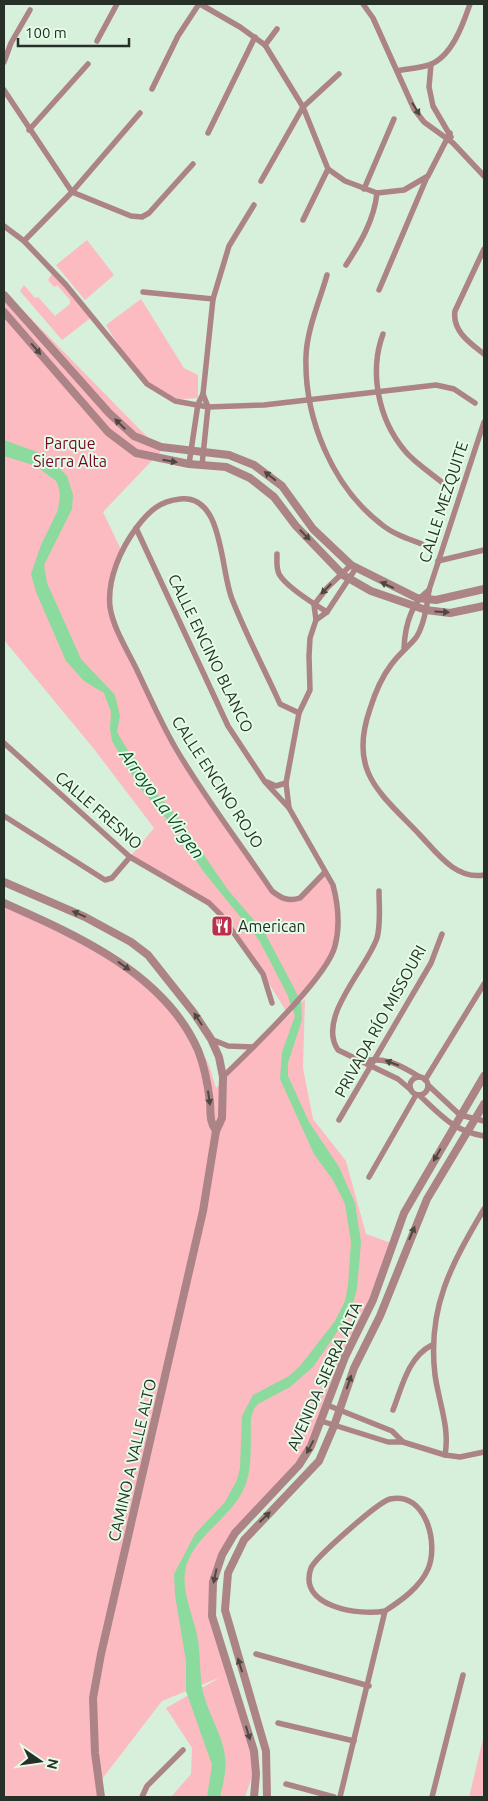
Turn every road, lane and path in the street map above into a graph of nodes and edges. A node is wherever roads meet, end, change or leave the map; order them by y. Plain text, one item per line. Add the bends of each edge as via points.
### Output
1 (117, 4) edge
2 (199, 4) edge
3 (363, 4) edge
4 (470, 4) edge
5 (30, 10) dead end
6 (277, 29) dead end
7 (255, 37) junction
8 (97, 41) dead end
9 (265, 45) junction
10 (4, 62) edge
11 (88, 64) dead end
12 (431, 64) junction
13 (397, 71) junction
14 (339, 74) dead end
15 (152, 89) dead end
16 (4, 90) edge
17 (303, 107) junction
18 (140, 112) dead end
19 (394, 119) dead end
20 (29, 130) junction
21 (450, 133) junction
22 (208, 134) dead end
23 (446, 140) junction
24 (453, 144) junction
25 (194, 164) dead end
26 (328, 169) junction
27 (428, 176) junction
28 (484, 176) edge
29 (261, 181) dead end
30 (364, 189) junction
31 (72, 192) junction
32 (378, 193) junction
33 (254, 205) dead end
34 (303, 220) dead end
35 (4, 226) edge
36 (24, 241) junction
37 (484, 249) edge
38 (346, 265) dead end
39 (327, 275) dead end
40 (379, 290) dead end
41 (144, 292) dead end
42 (4, 295) edge
43 (214, 299) junction
44 (4, 312) edge
45 (383, 334) dead end
46 (484, 354) edge
47 (378, 392) junction
48 (203, 394) junction
49 (310, 400) junction
50 (475, 402) dead end
51 (198, 404) junction
52 (208, 407) junction
53 (484, 422) edge
54 (192, 452) junction
55 (204, 452) junction
56 (190, 464) junction
57 (202, 465) junction
58 (444, 484) dead end
59 (136, 528) junction
60 (422, 544) dead end
61 (484, 550) edge
62 (277, 554) dead end
63 (438, 561) junction
64 (354, 567) junction
65 (346, 577) junction
66 (484, 589) edge
67 (428, 590) junction
68 (417, 598) junction
69 (428, 600) junction
70 (314, 605) junction
71 (484, 606) edge
72 (414, 607) junction
73 (426, 610) junction
74 (327, 612) junction
75 (316, 620) junction
76 (404, 648) junction
77 (299, 713) junction
78 (4, 743) edge
79 (265, 782) junction
80 (286, 783) junction
81 (289, 808) junction
82 (4, 816) edge
83 (130, 857) junction
84 (325, 872) junction
85 (484, 876) edge
86 (4, 882) edge
87 (379, 891) dead end
88 (4, 903) edge
89 (442, 934) dead end
90 (484, 984) edge
91 (272, 1003) dead end
92 (211, 1039) junction
93 (253, 1047) junction
94 (377, 1058) junction
95 (361, 1061) junction
96 (371, 1068) junction
97 (484, 1076) edge
98 (223, 1077) junction
99 (424, 1081) junction
100 (415, 1093) junction
101 (484, 1104) edge
102 (460, 1115) junction
103 (475, 1119) junction
104 (339, 1120) dead end
105 (484, 1121) edge
106 (454, 1127) junction
107 (216, 1131) junction
108 (467, 1133) junction
109 (484, 1136) edge
110 (369, 1177) dead end
111 (484, 1209) edge
112 (384, 1272) junction
113 (395, 1276) junction
114 (432, 1345) junction
115 (326, 1405) junction
116 (339, 1410) junction
117 (393, 1410) dead end
118 (321, 1421) junction
119 (374, 1424) junction
120 (334, 1426) junction
121 (370, 1435) junction
122 (403, 1442) junction
123 (484, 1452) edge
124 (445, 1455) junction
125 (386, 1611) junction
126 (256, 1654) dead end
127 (463, 1675) dead end
128 (369, 1686) junction
129 (278, 1723) dead end
130 (354, 1742) junction
131 (183, 1750) dead end
132 (286, 1784) dead end
133 (101, 1797) edge
134 (142, 1797) edge
135 (254, 1797) edge
136 (267, 1797) edge
137 (334, 1797) edge
138 (340, 1797) edge
139 (432, 1797) edge

1 - 8 street
2 - 7 street
2 - 15 street via 178,36
3 - 13 street via 373,18
4 - 12 street via 451,45
5 - 10 street
6 - 9 street
7 - 9 street
7 - 22 street
9 - 17 street
11 - 20 street
12 - 13 street
12 - 21 street via 429,87 433,106
13 -> 23 street via 414,109
14 - 17 street
16 - 20 street
17 - 26 street
17 - 29 street
18 - 31 street
19 - 30 street
20 - 31 street
21 - 23 street
21 - 24 street
23 - 24 street
23 - 27 street
24 - 28 street
25 - 31 street via 142,217 131,216
26 - 30 street via 345,182
26 - 34 street
27 - 32 street via 404,190
27 - 40 street
30 - 32 street
31 - 36 street
32 - 38 street via 371,222
33 - 43 street via 229,246
35 - 36 street
36 - 51 street via 66,285 147,384 165,397
37 - 46 street via 454,319 458,330
39 - 49 street via 306,355
41 - 43 street
54 -> 42 street via 161,447 127,430
43 - 48 street
44 -> 56 street via 102,425 124,445 143,455
45 - 47 street via 376,359
47 - 49 street
47 - 50 street via 443,386
47 - 58 street via 386,418 405,452
48 - 51 street
48 - 52 street
49 - 52 street
49 - 60 street via 319,436 337,475 360,506 382,525
51 - 52 street
51 - 54 street
52 - 55 street
53 - 63 street, CALLE MEZQUITE
54 - 55 street
54 - 56 street
55 - 57 street
64 -> 55 street via 313,529 282,486 266,473 242,459
56 - 57 street
57 -> 65 street via 226,467 265,489
59 - 77 street, CALLE ENCINO ROJO via 151,510 166,501 190,499 206,508 213,518 232,598 276,696 280,704
59 - 79 street, CALLE ENCINO BLANCO via 222,714
59 - 84 street, CALLE ENCINO ROJO via 116,564 110,607 175,747 272,891 282,898 300,898
61 - 63 street
62 - 70 street via 280,576
63 - 67 street, CALLE MEZQUITE
64 - 65 street
68 -> 64 street
65 -> 70 street via 327,588
65 - 72 street
65 - 74 street
66 - 69 street
67 - 68 street
67 - 69 street, CALLE MEZQUITE
68 - 69 street
68 - 72 street
69 - 73 street, CALLE MEZQUITE
70 - 74 street
70 - 75 street
73 -> 71 street via 450,612
72 - 73 street
72 - 76 street via 405,633
73 - 76 street, CALLE MEZQUITE via 416,639
74 - 75 street
75 - 77 street via 310,638 310,690
76 - 85 street, CALLE MEZQUITE via 384,674 373,700 364,726 363,763 378,791 445,861 462,873
77 - 80 street
78 - 83 street, CALLE FRESNO
79 - 80 street via 276,786
79 - 81 street, CALLE ENCINO BLANCO
80 - 81 street
81 - 84 street
82 - 83 street via 105,880 112,878
83 - 91 street, CALLE FRESNO via 215,909 263,974
84 - 93 street via 336,896 338,931 335,947 315,980
92 -> 86 street, CAMINO A VALLE ALTO via 159,967 131,942 86,917
87 - 95 street via 377,937 340,1004 333,1026 334,1045 338,1050
88 -> 107 street via 85,941 163,998 183,1021 200,1056 210,1101 211,1124
89 - 94 street, PRIVADA RÍO MISSOURI via 431,963
90 - 99 street
92 - 93 street via 228,1046
92 - 98 street, CAMINO A VALLE ALTO
93 - 98 street
94 - 95 street
94 - 96 street, PRIVADA RÍO MISSOURI
99 -> 94 street via 404,1068
95 - 96 street
96 - 100 street via 398,1079
96 - 104 street, PRIVADA RÍO MISSOURI
97 - 102 street, AVENIDA SIERRA ALTA
98 - 107 street, CAMINO A VALLE ALTO via 222,1118
99 - 100 street via 425,1094
99 - 100 street via 412,1082
99 - 102 street
100 - 106 street
100 - 110 street
101 - 103 street, AVENIDA SIERRA ALTA
102 - 103 street
102 - 106 street, AVENIDA SIERRA ALTA
103 - 105 street
103 - 108 street, AVENIDA SIERRA ALTA
106 - 108 street
106 -> 112 street, AVENIDA SIERRA ALTA via 404,1213
107 - 133 street, CAMINO A VALLE ALTO via 195,1250 101,1654 94,1712
108 - 109 street
113 -> 108 street, AVENIDA SIERRA ALTA via 427,1199
111 - 114 street via 455,1259 440,1300
112 - 113 street
112 - 115 street, AVENIDA SIERRA ALTA
116 -> 113 street, AVENIDA SIERRA ALTA
114 - 117 street via 411,1364
114 - 124 street via 447,1430
115 - 116 street
115 - 118 street, AVENIDA SIERRA ALTA
116 - 119 street
116 - 120 street, AVENIDA SIERRA ALTA
118 - 120 street
118 -> 135 street, AVENIDA SIERRA ALTA via 299,1465 228,1542 213,1582 212,1616 254,1752
119 - 121 street
119 - 122 street via 392,1431
120 - 121 street
136 -> 120 street, AVENIDA SIERRA ALTA via 266,1751 225,1610 228,1573 241,1544 313,1468
121 - 122 street via 388,1442
122 - 124 street
123 - 124 street via 460,1457
125 - 125 street via 363,1614 334,1607 315,1594 310,1577 314,1562 376,1506 394,1498 418,1508 425,1517 433,1542 428,1569 420,1582
125 - 128 street
126 - 128 street
127 - 139 street
128 - 130 street
129 - 130 street
130 - 138 street
131 - 134 street via 147,1786
132 - 137 street

